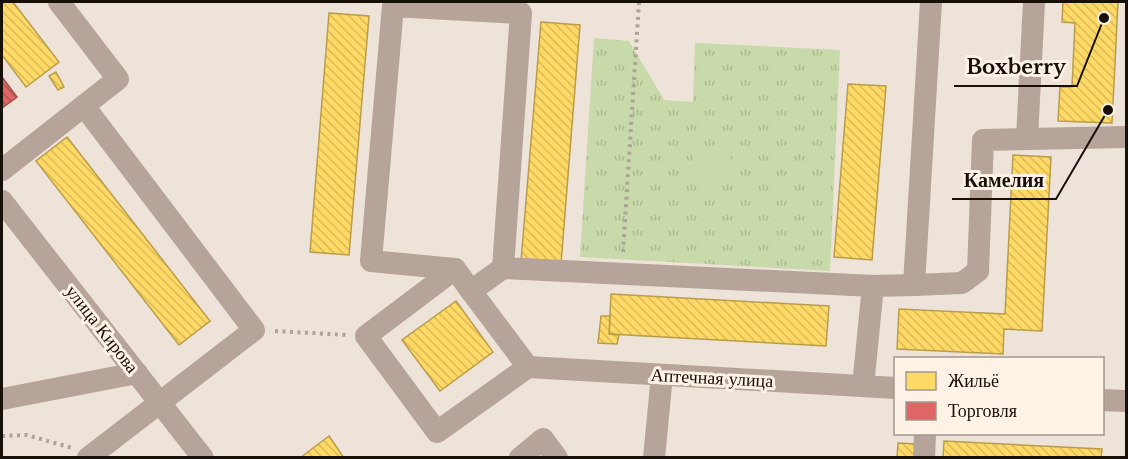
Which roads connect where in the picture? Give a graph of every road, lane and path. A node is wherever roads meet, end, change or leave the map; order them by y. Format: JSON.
{"nodes":[{"id":1,"x":59,"y":2,"type":"edge"},
{"id":2,"x":639,"y":2,"type":"edge"},
{"id":3,"x":931,"y":2,"type":"edge"},
{"id":4,"x":1034,"y":2,"type":"edge"},
{"id":5,"x":84,"y":106,"type":"junction"},
{"id":6,"x":1126,"y":137,"type":"edge"},
{"id":7,"x":1027,"y":138,"type":"junction"},
{"id":8,"x":2,"y":170,"type":"edge"},
{"id":9,"x":2,"y":201,"type":"edge"},
{"id":10,"x":503,"y":268,"type":"junction"},
{"id":11,"x":455,"y":269,"type":"junction"},
{"id":12,"x":621,"y":274,"type":"junction"},
{"id":13,"x":914,"y":285,"type":"junction"},
{"id":14,"x":873,"y":286,"type":"junction"},
{"id":15,"x":471,"y":291,"type":"junction"},
{"id":16,"x":254,"y":330,"type":"junction"},
{"id":17,"x":366,"y":336,"type":"junction"},
{"id":18,"x":528,"y":367,"type":"junction"},
{"id":19,"x":137,"y":374,"type":"junction"},
{"id":20,"x":662,"y":375,"type":"junction"},
{"id":21,"x":863,"y":386,"type":"junction"},
{"id":22,"x":894,"y":388,"type":"edge"},
{"id":23,"x":2,"y":399,"type":"edge"},
{"id":24,"x":1104,"y":400,"type":"edge"},
{"id":25,"x":1126,"y":401,"type":"edge"},
{"id":26,"x":159,"y":402,"type":"junction"},
{"id":27,"x":926,"y":435,"type":"edge"},
{"id":28,"x":2,"y":436,"type":"edge"},
{"id":29,"x":91,"y":456,"type":"edge"},
{"id":30,"x":203,"y":458,"type":"edge"},
{"id":31,"x":520,"y":458,"type":"edge"},
{"id":32,"x":557,"y":458,"type":"edge"},
{"id":33,"x":654,"y":458,"type":"edge"},
{"id":34,"x":924,"y":458,"type":"edge"}],
"edges":[{"from":1,"to":5,"type":"street"},
{"from":2,"to":12,"type":"path"},
{"from":3,"to":13,"type":"street"},
{"from":4,"to":7,"type":"street"},
{"from":5,"to":8,"type":"street"},
{"from":5,"to":16,"type":"street"},
{"from":6,"to":7,"type":"street"},
{"from":7,"to":13,"type":"street"},
{"from":9,"to":19,"type":"street","name":"улица Кирова"},
{"from":10,"to":11,"type":"street"},
{"from":10,"to":12,"type":"street"},
{"from":10,"to":15,"type":"street"},
{"from":11,"to":15,"type":"street"},
{"from":11,"to":17,"type":"street"},
{"from":12,"to":14,"type":"street"},
{"from":13,"to":14,"type":"street"},
{"from":14,"to":21,"type":"street"},
{"from":15,"to":18,"type":"street"},
{"from":16,"to":17,"type":"path"},
{"from":16,"to":26,"type":"street"},
{"from":17,"to":18,"type":"street"},
{"from":18,"to":20,"type":"street","name":"Аптечная улица"},
{"from":19,"to":23,"type":"street"},
{"from":19,"to":26,"type":"street","name":"улица Кирова"},
{"from":20,"to":21,"type":"street","name":"Аптечная улица"},
{"from":20,"to":33,"type":"street"},
{"from":21,"to":22,"type":"street","name":"Аптечная улица"},
{"from":24,"to":25,"type":"street"},
{"from":26,"to":29,"type":"street"},
{"from":26,"to":30,"type":"street","name":"улица Кирова"},
{"from":27,"to":34,"type":"street"},
{"from":28,"to":29,"type":"path"},
{"from":31,"to":32,"type":"street"}]}
